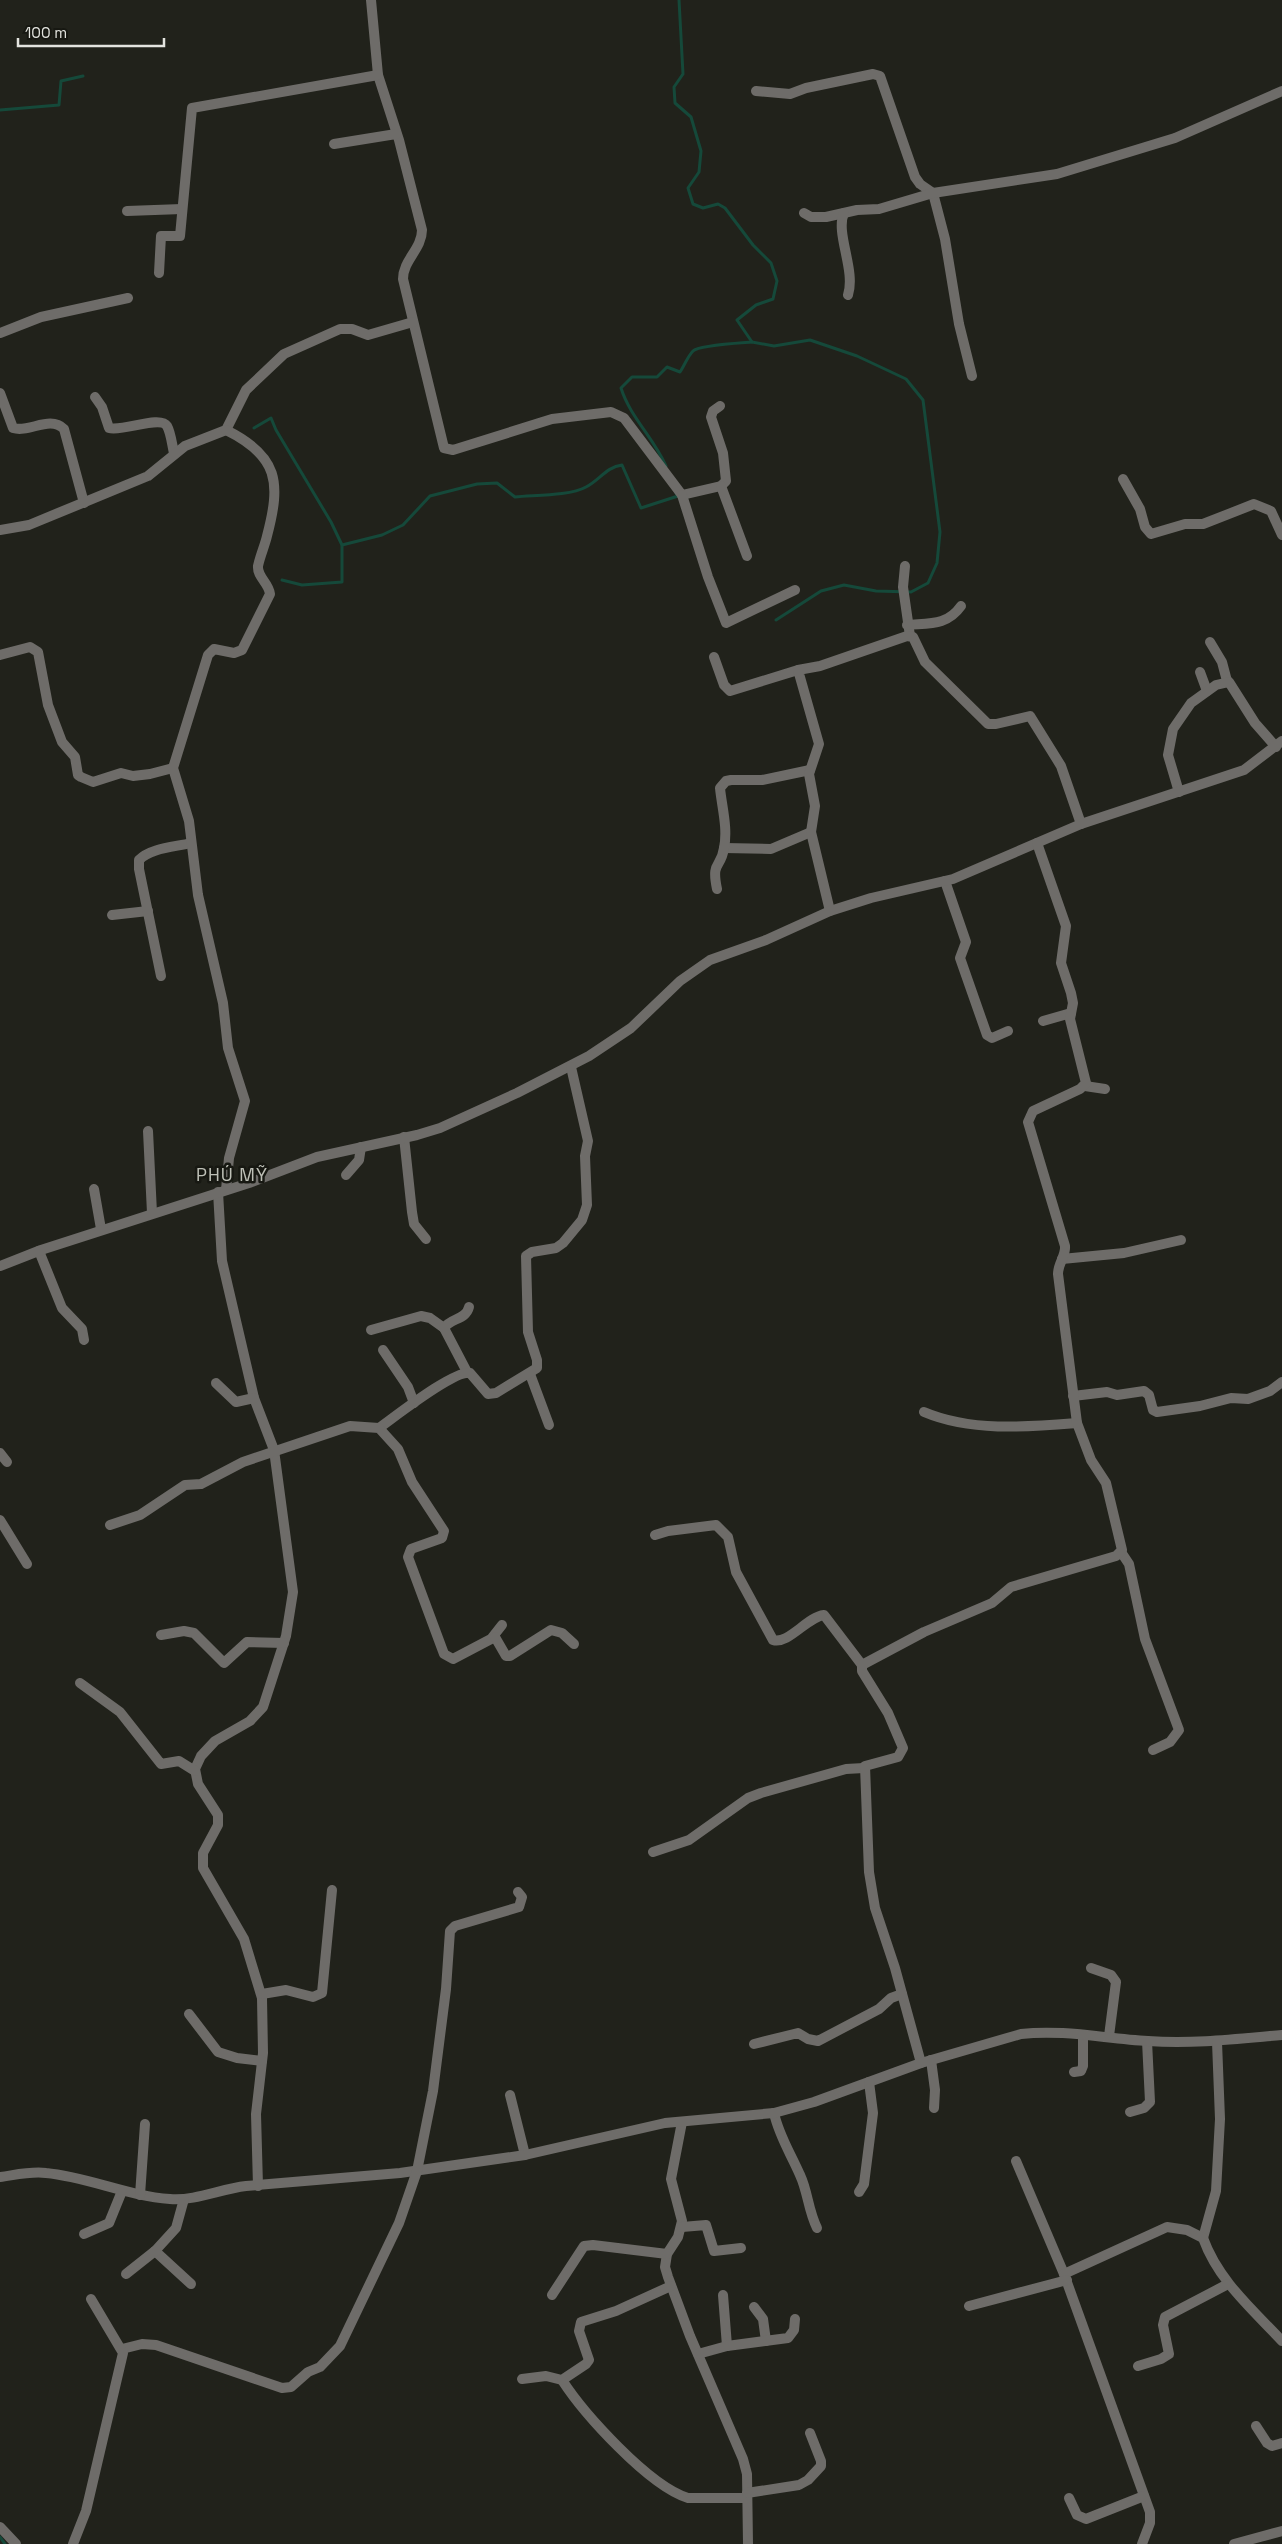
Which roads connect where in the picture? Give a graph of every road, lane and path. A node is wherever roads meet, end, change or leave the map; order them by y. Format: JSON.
{"nodes":[{"id":1,"x":371,"y":0,"type":"edge"},
{"id":2,"x":378,"y":75,"type":"junction"},
{"id":3,"x":756,"y":91,"type":"dead end"},
{"id":4,"x":1282,"y":91,"type":"edge"},
{"id":5,"x":396,"y":134,"type":"junction"},
{"id":6,"x":334,"y":144,"type":"dead end"},
{"id":7,"x":933,"y":193,"type":"junction"},
{"id":8,"x":182,"y":209,"type":"junction"},
{"id":9,"x":127,"y":211,"type":"dead end"},
{"id":10,"x":804,"y":213,"type":"dead end"},
{"id":11,"x":844,"y":213,"type":"junction"},
{"id":12,"x":159,"y":273,"type":"dead end"},
{"id":13,"x":848,"y":294,"type":"dead end"},
{"id":14,"x":128,"y":298,"type":"dead end"},
{"id":15,"x":413,"y":322,"type":"junction"},
{"id":16,"x":0,"y":333,"type":"edge"},
{"id":17,"x":972,"y":376,"type":"dead end"},
{"id":18,"x":0,"y":393,"type":"edge"},
{"id":19,"x":95,"y":397,"type":"dead end"},
{"id":20,"x":720,"y":406,"type":"dead end"},
{"id":21,"x":226,"y":430,"type":"junction"},
{"id":22,"x":174,"y":453,"type":"junction"},
{"id":23,"x":1123,"y":480,"type":"dead end"},
{"id":24,"x":721,"y":486,"type":"junction"},
{"id":25,"x":682,"y":495,"type":"junction"},
{"id":26,"x":84,"y":503,"type":"junction"},
{"id":27,"x":0,"y":530,"type":"edge"},
{"id":28,"x":1282,"y":535,"type":"edge"},
{"id":29,"x":747,"y":556,"type":"dead end"},
{"id":30,"x":905,"y":566,"type":"dead end"},
{"id":31,"x":795,"y":590,"type":"dead end"},
{"id":32,"x":961,"y":606,"type":"dead end"},
{"id":33,"x":907,"y":624,"type":"junction"},
{"id":34,"x":910,"y":636,"type":"junction"},
{"id":35,"x":1210,"y":642,"type":"dead end"},
{"id":36,"x":0,"y":655,"type":"edge"},
{"id":37,"x":714,"y":657,"type":"dead end"},
{"id":38,"x":798,"y":670,"type":"junction"},
{"id":39,"x":1200,"y":672,"type":"dead end"},
{"id":40,"x":1227,"y":681,"type":"junction"},
{"id":41,"x":1207,"y":691,"type":"junction"},
{"id":42,"x":1279,"y":744,"type":"edge"},
{"id":43,"x":172,"y":768,"type":"junction"},
{"id":44,"x":810,"y":770,"type":"junction"},
{"id":45,"x":1179,"y":792,"type":"junction"},
{"id":46,"x":1081,"y":824,"type":"junction"},
{"id":47,"x":811,"y":832,"type":"junction"},
{"id":48,"x":191,"y":843,"type":"junction"},
{"id":49,"x":1037,"y":843,"type":"junction"},
{"id":50,"x":724,"y":848,"type":"junction"},
{"id":51,"x":945,"y":881,"type":"junction"},
{"id":52,"x":717,"y":889,"type":"dead end"},
{"id":53,"x":148,"y":911,"type":"junction"},
{"id":54,"x":830,"y":911,"type":"junction"},
{"id":55,"x":112,"y":915,"type":"dead end"},
{"id":56,"x":161,"y":976,"type":"dead end"},
{"id":57,"x":1071,"y":1013,"type":"junction"},
{"id":58,"x":1043,"y":1021,"type":"dead end"},
{"id":59,"x":1008,"y":1032,"type":"dead end"},
{"id":60,"x":571,"y":1067,"type":"junction"},
{"id":61,"x":1085,"y":1086,"type":"junction"},
{"id":62,"x":1105,"y":1089,"type":"dead end"},
{"id":63,"x":148,"y":1131,"type":"dead end"},
{"id":64,"x":404,"y":1138,"type":"junction"},
{"id":65,"x":362,"y":1147,"type":"junction"},
{"id":66,"x":346,"y":1175,"type":"dead end"},
{"id":67,"x":94,"y":1189,"type":"dead end"},
{"id":68,"x":222,"y":1191,"type":"junction"},
{"id":69,"x":152,"y":1214,"type":"junction"},
{"id":70,"x":101,"y":1229,"type":"junction"},
{"id":71,"x":426,"y":1240,"type":"dead end"},
{"id":72,"x":1181,"y":1240,"type":"dead end"},
{"id":73,"x":39,"y":1250,"type":"junction"},
{"id":74,"x":1062,"y":1259,"type":"junction"},
{"id":75,"x":0,"y":1266,"type":"edge"},
{"id":76,"x":469,"y":1307,"type":"dead end"},
{"id":77,"x":444,"y":1328,"type":"junction"},
{"id":78,"x":371,"y":1330,"type":"dead end"},
{"id":79,"x":84,"y":1340,"type":"dead end"},
{"id":80,"x":383,"y":1350,"type":"dead end"},
{"id":81,"x":467,"y":1372,"type":"junction"},
{"id":82,"x":530,"y":1374,"type":"junction"},
{"id":83,"x":1282,"y":1382,"type":"edge"},
{"id":84,"x":216,"y":1383,"type":"dead end"},
{"id":85,"x":1073,"y":1396,"type":"junction"},
{"id":86,"x":254,"y":1398,"type":"junction"},
{"id":87,"x":414,"y":1403,"type":"junction"},
{"id":88,"x":924,"y":1412,"type":"dead end"},
{"id":89,"x":1077,"y":1423,"type":"junction"},
{"id":90,"x":549,"y":1425,"type":"dead end"},
{"id":91,"x":379,"y":1428,"type":"junction"},
{"id":92,"x":274,"y":1450,"type":"junction"},
{"id":93,"x":0,"y":1453,"type":"edge"},
{"id":94,"x":7,"y":1462,"type":"dead end"},
{"id":95,"x":0,"y":1520,"type":"edge"},
{"id":96,"x":110,"y":1525,"type":"dead end"},
{"id":97,"x":655,"y":1535,"type":"dead end"},
{"id":98,"x":1121,"y":1552,"type":"junction"},
{"id":99,"x":27,"y":1564,"type":"dead end"},
{"id":100,"x":502,"y":1625,"type":"dead end"},
{"id":101,"x":161,"y":1635,"type":"dead end"},
{"id":102,"x":494,"y":1637,"type":"junction"},
{"id":103,"x":284,"y":1643,"type":"junction"},
{"id":104,"x":574,"y":1644,"type":"dead end"},
{"id":105,"x":862,"y":1665,"type":"junction"},
{"id":106,"x":80,"y":1683,"type":"dead end"},
{"id":107,"x":1153,"y":1750,"type":"dead end"},
{"id":108,"x":864,"y":1768,"type":"junction"},
{"id":109,"x":195,"y":1771,"type":"junction"},
{"id":110,"x":653,"y":1852,"type":"dead end"},
{"id":111,"x":332,"y":1890,"type":"dead end"},
{"id":112,"x":518,"y":1892,"type":"dead end"},
{"id":113,"x":1091,"y":1968,"type":"dead end"},
{"id":114,"x":262,"y":1994,"type":"junction"},
{"id":115,"x":902,"y":1994,"type":"junction"},
{"id":116,"x":189,"y":2014,"type":"dead end"},
{"id":117,"x":1083,"y":2035,"type":"junction"},
{"id":118,"x":1282,"y":2035,"type":"edge"},
{"id":119,"x":1109,"y":2036,"type":"junction"},
{"id":120,"x":1147,"y":2041,"type":"junction"},
{"id":121,"x":1217,"y":2042,"type":"junction"},
{"id":122,"x":754,"y":2044,"type":"dead end"},
{"id":123,"x":262,"y":2061,"type":"junction"},
{"id":124,"x":926,"y":2062,"type":"junction"},
{"id":125,"x":1074,"y":2072,"type":"dead end"},
{"id":126,"x":869,"y":2082,"type":"junction"},
{"id":127,"x":510,"y":2095,"type":"dead end"},
{"id":128,"x":934,"y":2108,"type":"dead end"},
{"id":129,"x":1130,"y":2112,"type":"dead end"},
{"id":130,"x":774,"y":2113,"type":"junction"},
{"id":131,"x":682,"y":2122,"type":"junction"},
{"id":132,"x":145,"y":2124,"type":"dead end"},
{"id":133,"x":524,"y":2155,"type":"junction"},
{"id":134,"x":1016,"y":2161,"type":"dead end"},
{"id":135,"x":417,"y":2171,"type":"junction"},
{"id":136,"x":0,"y":2177,"type":"edge"},
{"id":137,"x":258,"y":2186,"type":"junction"},
{"id":138,"x":122,"y":2191,"type":"junction"},
{"id":139,"x":859,"y":2192,"type":"dead end"},
{"id":140,"x":140,"y":2194,"type":"junction"},
{"id":141,"x":184,"y":2200,"type":"junction"},
{"id":142,"x":682,"y":2227,"type":"junction"},
{"id":143,"x":817,"y":2228,"type":"dead end"},
{"id":144,"x":84,"y":2234,"type":"dead end"},
{"id":145,"x":1202,"y":2238,"type":"junction"},
{"id":146,"x":742,"y":2248,"type":"dead end"},
{"id":147,"x":155,"y":2251,"type":"junction"},
{"id":148,"x":667,"y":2254,"type":"junction"},
{"id":149,"x":126,"y":2274,"type":"dead end"},
{"id":150,"x":1066,"y":2277,"type":"junction"},
{"id":151,"x":191,"y":2284,"type":"dead end"},
{"id":152,"x":1228,"y":2284,"type":"junction"},
{"id":153,"x":671,"y":2286,"type":"junction"},
{"id":154,"x":552,"y":2295,"type":"dead end"},
{"id":155,"x":723,"y":2295,"type":"dead end"},
{"id":156,"x":91,"y":2299,"type":"dead end"},
{"id":157,"x":969,"y":2306,"type":"dead end"},
{"id":158,"x":754,"y":2307,"type":"dead end"},
{"id":159,"x":795,"y":2319,"type":"dead end"},
{"id":160,"x":766,"y":2341,"type":"junction"},
{"id":161,"x":1282,"y":2341,"type":"edge"},
{"id":162,"x":727,"y":2346,"type":"junction"},
{"id":163,"x":122,"y":2349,"type":"junction"},
{"id":164,"x":698,"y":2354,"type":"junction"},
{"id":165,"x":1138,"y":2366,"type":"dead end"},
{"id":166,"x":522,"y":2379,"type":"dead end"},
{"id":167,"x":562,"y":2380,"type":"junction"},
{"id":168,"x":1256,"y":2426,"type":"dead end"},
{"id":169,"x":810,"y":2434,"type":"dead end"},
{"id":170,"x":1282,"y":2443,"type":"edge"},
{"id":171,"x":747,"y":2495,"type":"junction"},
{"id":172,"x":1144,"y":2496,"type":"junction"},
{"id":173,"x":1069,"y":2498,"type":"dead end"},
{"id":174,"x":0,"y":2528,"type":"edge"},
{"id":175,"x":1282,"y":2531,"type":"edge"},
{"id":176,"x":16,"y":2544,"type":"edge"},
{"id":177,"x":74,"y":2544,"type":"edge"},
{"id":178,"x":748,"y":2544,"type":"edge"},
{"id":179,"x":1142,"y":2544,"type":"edge"},
{"id":180,"x":1234,"y":2544,"type":"edge"}],
"edges":[{"from":1,"to":2,"type":"street"},
{"from":2,"to":5,"type":"street"},
{"from":2,"to":8,"type":"street"},
{"from":3,"to":7,"type":"street"},
{"from":4,"to":7,"type":"street"},
{"from":5,"to":6,"type":"street"},
{"from":5,"to":15,"type":"street"},
{"from":7,"to":11,"type":"street"},
{"from":7,"to":17,"type":"street"},
{"from":8,"to":9,"type":"street"},
{"from":8,"to":12,"type":"street"},
{"from":10,"to":11,"type":"street"},
{"from":11,"to":13,"type":"street"},
{"from":14,"to":16,"type":"street"},
{"from":15,"to":21,"type":"street"},
{"from":15,"to":25,"type":"street"},
{"from":18,"to":26,"type":"street"},
{"from":19,"to":22,"type":"street"},
{"from":20,"to":24,"type":"street"},
{"from":21,"to":22,"type":"street"},
{"from":21,"to":43,"type":"street"},
{"from":22,"to":26,"type":"street"},
{"from":23,"to":28,"type":"street"},
{"from":24,"to":25,"type":"street"},
{"from":24,"to":29,"type":"street"},
{"from":25,"to":31,"type":"street"},
{"from":26,"to":27,"type":"street"},
{"from":30,"to":33,"type":"street"},
{"from":32,"to":33,"type":"street"},
{"from":33,"to":34,"type":"street"},
{"from":34,"to":38,"type":"street"},
{"from":34,"to":46,"type":"street"},
{"from":35,"to":40,"type":"street"},
{"from":36,"to":43,"type":"street"},
{"from":37,"to":38,"type":"street"},
{"from":38,"to":44,"type":"street"},
{"from":39,"to":41,"type":"street"},
{"from":40,"to":41,"type":"street"},
{"from":40,"to":42,"type":"street"},
{"from":41,"to":45,"type":"street"},
{"from":42,"to":45,"type":"street"},
{"from":43,"to":48,"type":"street"},
{"from":44,"to":47,"type":"street"},
{"from":44,"to":50,"type":"street"},
{"from":45,"to":46,"type":"street"},
{"from":46,"to":49,"type":"street"},
{"from":47,"to":50,"type":"street"},
{"from":47,"to":54,"type":"street"},
{"from":48,"to":53,"type":"street"},
{"from":48,"to":68,"type":"street"},
{"from":49,"to":51,"type":"street"},
{"from":49,"to":57,"type":"street"},
{"from":50,"to":52,"type":"street"},
{"from":51,"to":54,"type":"street"},
{"from":51,"to":59,"type":"street"},
{"from":53,"to":55,"type":"street"},
{"from":53,"to":56,"type":"street"},
{"from":54,"to":60,"type":"street"},
{"from":57,"to":58,"type":"street"},
{"from":57,"to":61,"type":"street"},
{"from":60,"to":64,"type":"street"},
{"from":60,"to":82,"type":"street"},
{"from":61,"to":62,"type":"street"},
{"from":61,"to":74,"type":"street"},
{"from":63,"to":69,"type":"street"},
{"from":64,"to":65,"type":"street"},
{"from":64,"to":71,"type":"street"},
{"from":65,"to":66,"type":"street"},
{"from":65,"to":68,"type":"street"},
{"from":67,"to":70,"type":"street"},
{"from":68,"to":69,"type":"street"},
{"from":68,"to":86,"type":"street"},
{"from":69,"to":70,"type":"street"},
{"from":70,"to":73,"type":"street"},
{"from":72,"to":74,"type":"street"},
{"from":73,"to":75,"type":"street"},
{"from":73,"to":79,"type":"street"},
{"from":74,"to":85,"type":"street"},
{"from":76,"to":77,"type":"street"},
{"from":77,"to":78,"type":"street"},
{"from":77,"to":81,"type":"street"},
{"from":80,"to":87,"type":"street"},
{"from":81,"to":82,"type":"street"},
{"from":81,"to":87,"type":"street"},
{"from":82,"to":90,"type":"street"},
{"from":83,"to":85,"type":"street"},
{"from":84,"to":86,"type":"street"},
{"from":85,"to":89,"type":"street"},
{"from":86,"to":92,"type":"street"},
{"from":87,"to":91,"type":"street"},
{"from":88,"to":89,"type":"street"},
{"from":89,"to":98,"type":"street"},
{"from":91,"to":92,"type":"street"},
{"from":91,"to":102,"type":"street"},
{"from":92,"to":96,"type":"street"},
{"from":92,"to":103,"type":"street"},
{"from":93,"to":94,"type":"street"},
{"from":95,"to":99,"type":"street"},
{"from":97,"to":105,"type":"street"},
{"from":98,"to":105,"type":"street"},
{"from":98,"to":107,"type":"street"},
{"from":100,"to":102,"type":"street"},
{"from":101,"to":103,"type":"street"},
{"from":102,"to":104,"type":"street"},
{"from":103,"to":109,"type":"street"},
{"from":105,"to":108,"type":"street"},
{"from":106,"to":109,"type":"street"},
{"from":108,"to":110,"type":"street"},
{"from":108,"to":115,"type":"street"},
{"from":109,"to":114,"type":"street"},
{"from":111,"to":114,"type":"street"},
{"from":112,"to":135,"type":"street"},
{"from":113,"to":119,"type":"street"},
{"from":114,"to":123,"type":"street"},
{"from":115,"to":122,"type":"street"},
{"from":115,"to":124,"type":"street"},
{"from":116,"to":123,"type":"street"},
{"from":117,"to":119,"type":"street"},
{"from":117,"to":124,"type":"street"},
{"from":117,"to":125,"type":"street"},
{"from":118,"to":121,"type":"street"},
{"from":119,"to":120,"type":"street"},
{"from":120,"to":121,"type":"street"},
{"from":120,"to":129,"type":"street"},
{"from":121,"to":145,"type":"street"},
{"from":123,"to":137,"type":"street"},
{"from":124,"to":126,"type":"street"},
{"from":124,"to":128,"type":"street"},
{"from":126,"to":130,"type":"street"},
{"from":126,"to":139,"type":"street"},
{"from":127,"to":133,"type":"street"},
{"from":130,"to":131,"type":"street"},
{"from":130,"to":143,"type":"street"},
{"from":131,"to":133,"type":"street"},
{"from":131,"to":142,"type":"street"},
{"from":132,"to":140,"type":"street"},
{"from":133,"to":135,"type":"street"},
{"from":134,"to":150,"type":"street"},
{"from":135,"to":137,"type":"street"},
{"from":135,"to":163,"type":"street"},
{"from":136,"to":138,"type":"street"},
{"from":137,"to":141,"type":"street"},
{"from":138,"to":140,"type":"street"},
{"from":138,"to":144,"type":"street"},
{"from":140,"to":141,"type":"street"},
{"from":141,"to":147,"type":"street"},
{"from":142,"to":146,"type":"street"},
{"from":142,"to":148,"type":"street"},
{"from":145,"to":150,"type":"street"},
{"from":145,"to":152,"type":"street"},
{"from":147,"to":149,"type":"street"},
{"from":147,"to":151,"type":"street"},
{"from":148,"to":153,"type":"street"},
{"from":148,"to":154,"type":"street"},
{"from":150,"to":157,"type":"street"},
{"from":150,"to":172,"type":"street"},
{"from":152,"to":161,"type":"street"},
{"from":152,"to":165,"type":"street"},
{"from":153,"to":164,"type":"street"},
{"from":153,"to":167,"type":"street"},
{"from":155,"to":162,"type":"street"},
{"from":156,"to":163,"type":"street"},
{"from":158,"to":160,"type":"street"},
{"from":159,"to":160,"type":"street"},
{"from":160,"to":162,"type":"street"},
{"from":162,"to":164,"type":"street"},
{"from":163,"to":177,"type":"street"},
{"from":164,"to":171,"type":"street"},
{"from":166,"to":167,"type":"street"},
{"from":167,"to":171,"type":"street"},
{"from":168,"to":170,"type":"street"},
{"from":169,"to":171,"type":"street"},
{"from":171,"to":178,"type":"street"},
{"from":172,"to":173,"type":"street"},
{"from":172,"to":179,"type":"street"},
{"from":174,"to":176,"type":"street"},
{"from":175,"to":180,"type":"street"}]}
